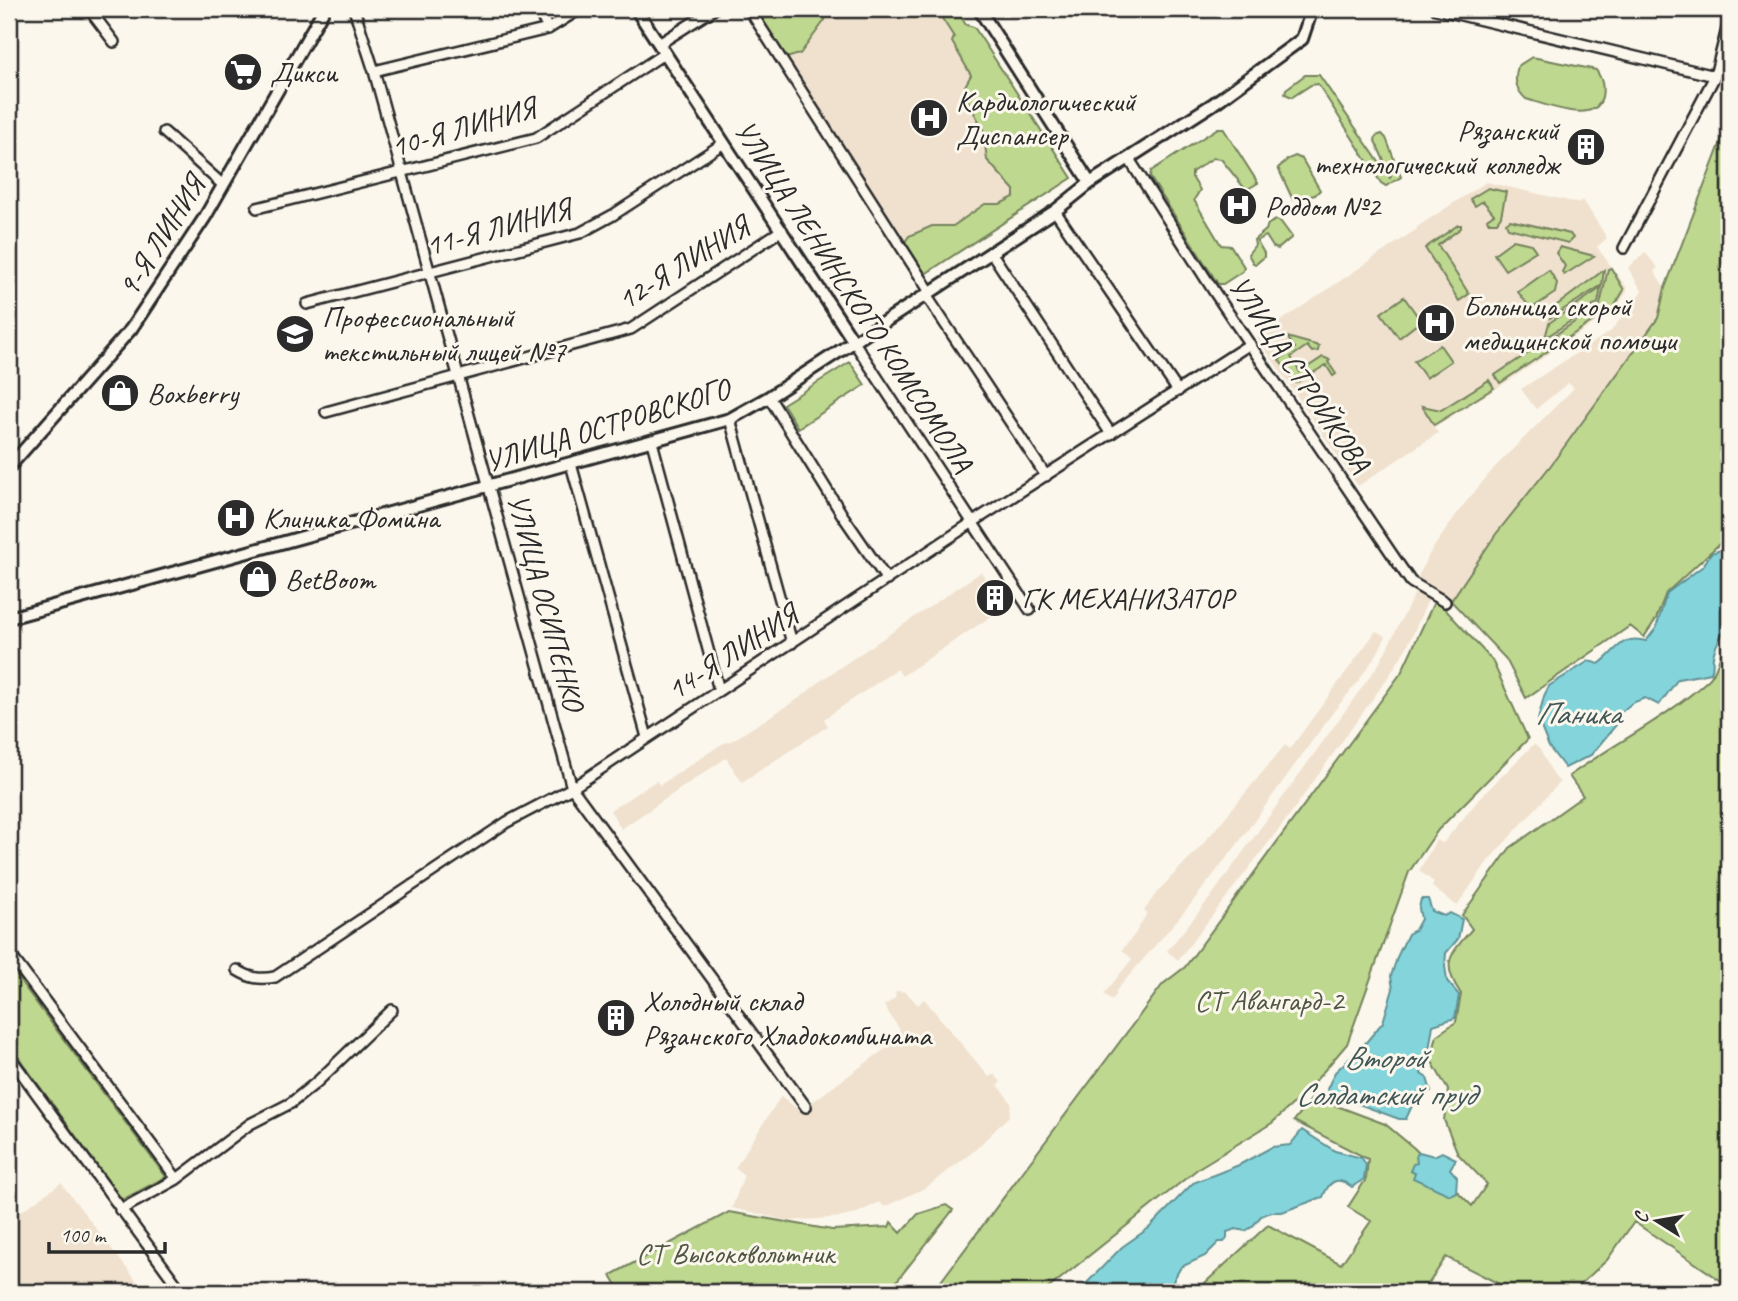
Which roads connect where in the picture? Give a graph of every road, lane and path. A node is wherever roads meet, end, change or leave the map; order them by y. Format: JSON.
{"nodes":[{"id":1,"x":89,"y":9,"type":"edge"},
{"id":2,"x":324,"y":9,"type":"edge"},
{"id":3,"x":354,"y":9,"type":"edge"},
{"id":4,"x":538,"y":9,"type":"edge"},
{"id":5,"x":580,"y":9,"type":"edge"},
{"id":6,"x":636,"y":9,"type":"edge"},
{"id":7,"x":714,"y":9,"type":"edge"},
{"id":8,"x":749,"y":9,"type":"edge"},
{"id":9,"x":979,"y":9,"type":"edge"},
{"id":10,"x":1312,"y":9,"type":"edge"},
{"id":11,"x":1436,"y":9,"type":"edge"},
{"id":12,"x":1729,"y":21,"type":"edge"},
{"id":13,"x":548,"y":29,"type":"junction"},
{"id":14,"x":114,"y":42,"type":"dead end"},
{"id":15,"x":662,"y":48,"type":"junction"},
{"id":16,"x":374,"y":71,"type":"junction"},
{"id":17,"x":1715,"y":76,"type":"junction"},
{"id":18,"x":164,"y":132,"type":"dead end"},
{"id":19,"x":724,"y":143,"type":"junction"},
{"id":20,"x":1129,"y":159,"type":"junction"},
{"id":21,"x":401,"y":170,"type":"junction"},
{"id":22,"x":1090,"y":183,"type":"junction"},
{"id":23,"x":223,"y":185,"type":"junction"},
{"id":24,"x":257,"y":208,"type":"dead end"},
{"id":25,"x":1055,"y":211,"type":"junction"},
{"id":26,"x":782,"y":230,"type":"junction"},
{"id":27,"x":1624,"y":248,"type":"dead end"},
{"id":28,"x":991,"y":252,"type":"junction"},
{"id":29,"x":428,"y":272,"type":"junction"},
{"id":30,"x":928,"y":293,"type":"junction"},
{"id":31,"x":307,"y":304,"type":"dead end"},
{"id":32,"x":854,"y":342,"type":"junction"},
{"id":33,"x":1250,"y":344,"type":"junction"},
{"id":34,"x":456,"y":375,"type":"junction"},
{"id":35,"x":1178,"y":391,"type":"junction"},
{"id":36,"x":769,"y":397,"type":"junction"},
{"id":37,"x":326,"y":412,"type":"dead end"},
{"id":38,"x":730,"y":419,"type":"junction"},
{"id":39,"x":1111,"y":434,"type":"junction"},
{"id":40,"x":652,"y":442,"type":"junction"},
{"id":41,"x":571,"y":464,"type":"junction"},
{"id":42,"x":9,"y":467,"type":"edge"},
{"id":43,"x":1046,"y":476,"type":"junction"},
{"id":44,"x":488,"y":486,"type":"junction"},
{"id":45,"x":973,"y":522,"type":"junction"},
{"id":46,"x":887,"y":580,"type":"junction"},
{"id":47,"x":1445,"y":602,"type":"dead end"},
{"id":48,"x":1030,"y":610,"type":"dead end"},
{"id":49,"x":9,"y":618,"type":"edge"},
{"id":50,"x":792,"y":643,"type":"junction"},
{"id":51,"x":719,"y":690,"type":"junction"},
{"id":52,"x":648,"y":737,"type":"junction"},
{"id":53,"x":572,"y":788,"type":"junction"},
{"id":54,"x":9,"y":953,"type":"edge"},
{"id":55,"x":237,"y":970,"type":"dead end"},
{"id":56,"x":392,"y":1010,"type":"dead end"},
{"id":57,"x":9,"y":1056,"type":"edge"},
{"id":58,"x":806,"y":1107,"type":"dead end"},
{"id":59,"x":177,"y":1179,"type":"junction"},
{"id":60,"x":120,"y":1210,"type":"junction"},
{"id":61,"x":182,"y":1292,"type":"edge"}],
"edges":[{"from":1,"to":14,"type":"street"},
{"from":2,"to":23,"type":"street","name":"9-Я ЛИНИЯ"},
{"from":3,"to":16,"type":"street","name":"УЛИЦА ОСИПЕНКО"},
{"from":4,"to":13,"type":"street"},
{"from":5,"to":13,"type":"street"},
{"from":6,"to":15,"type":"street","name":"УЛИЦА ЛЕНИНСКОГО КОМСОМОЛА"},
{"from":7,"to":15,"type":"street","name":"10-Я ЛИНИЯ"},
{"from":8,"to":30,"type":"street"},
{"from":9,"to":22,"type":"street"},
{"from":10,"to":20,"type":"street","name":"УЛИЦА ОСТРОВСКОГО"},
{"from":11,"to":17,"type":"street"},
{"from":12,"to":17,"type":"street"},
{"from":13,"to":16,"type":"street"},
{"from":15,"to":19,"type":"street","name":"УЛИЦА ЛЕНИНСКОГО КОМСОМОЛА"},
{"from":15,"to":21,"type":"street","name":"10-Я ЛИНИЯ"},
{"from":16,"to":21,"type":"street","name":"УЛИЦА ОСИПЕНКО"},
{"from":17,"to":27,"type":"street"},
{"from":18,"to":23,"type":"street"},
{"from":19,"to":26,"type":"street","name":"УЛИЦА ЛЕНИНСКОГО КОМСОМОЛА"},
{"from":19,"to":29,"type":"street","name":"11-Я ЛИНИЯ"},
{"from":20,"to":22,"type":"street","name":"УЛИЦА ОСТРОВСКОГО"},
{"from":20,"to":33,"type":"street","name":"УЛИЦА СТРОЙКОВА"},
{"from":21,"to":24,"type":"street","name":"10-Я ЛИНИЯ"},
{"from":21,"to":29,"type":"street","name":"УЛИЦА ОСИПЕНКО"},
{"from":22,"to":25,"type":"street","name":"УЛИЦА ОСТРОВСКОГО"},
{"from":23,"to":42,"type":"street","name":"9-Я ЛИНИЯ"},
{"from":25,"to":28,"type":"street","name":"УЛИЦА ОСТРОВСКОГО"},
{"from":25,"to":35,"type":"street"},
{"from":26,"to":32,"type":"street","name":"УЛИЦА ЛЕНИНСКОГО КОМСОМОЛА"},
{"from":26,"to":34,"type":"street","name":"12-Я ЛИНИЯ"},
{"from":28,"to":30,"type":"street","name":"УЛИЦА ОСТРОВСКОГО"},
{"from":28,"to":39,"type":"street"},
{"from":29,"to":31,"type":"street","name":"11-Я ЛИНИЯ"},
{"from":29,"to":34,"type":"street","name":"УЛИЦА ОСИПЕНКО"},
{"from":30,"to":32,"type":"street","name":"УЛИЦА ОСТРОВСКОГО"},
{"from":30,"to":43,"type":"street"},
{"from":32,"to":36,"type":"street","name":"УЛИЦА ОСТРОВСКОГО"},
{"from":32,"to":45,"type":"street","name":"УЛИЦА ЛЕНИНСКОГО КОМСОМОЛА"},
{"from":33,"to":35,"type":"street","name":"14-Я ЛИНИЯ"},
{"from":33,"to":47,"type":"street","name":"УЛИЦА СТРОЙКОВА"},
{"from":34,"to":37,"type":"street","name":"12-Я ЛИНИЯ"},
{"from":34,"to":44,"type":"street","name":"УЛИЦА ОСИПЕНКО"},
{"from":35,"to":39,"type":"street","name":"14-Я ЛИНИЯ"},
{"from":36,"to":38,"type":"street","name":"УЛИЦА ОСТРОВСКОГО"},
{"from":36,"to":46,"type":"street"},
{"from":38,"to":40,"type":"street","name":"УЛИЦА ОСТРОВСКОГО"},
{"from":38,"to":50,"type":"street"},
{"from":39,"to":43,"type":"street","name":"14-Я ЛИНИЯ"},
{"from":40,"to":41,"type":"street","name":"УЛИЦА ОСТРОВСКОГО"},
{"from":40,"to":51,"type":"street"},
{"from":41,"to":44,"type":"street","name":"УЛИЦА ОСТРОВСКОГО"},
{"from":41,"to":52,"type":"street"},
{"from":43,"to":45,"type":"street","name":"14-Я ЛИНИЯ"},
{"from":44,"to":49,"type":"street","name":"УЛИЦА ОСТРОВСКОГО"},
{"from":44,"to":53,"type":"street","name":"УЛИЦА ОСИПЕНКО"},
{"from":45,"to":46,"type":"street","name":"14-Я ЛИНИЯ"},
{"from":45,"to":48,"type":"street","name":"УЛИЦА ЛЕНИНСКОГО КОМСОМОЛА"},
{"from":46,"to":50,"type":"street","name":"14-Я ЛИНИЯ"},
{"from":50,"to":51,"type":"street","name":"14-Я ЛИНИЯ"},
{"from":51,"to":52,"type":"street","name":"14-Я ЛИНИЯ"},
{"from":52,"to":53,"type":"street","name":"14-Я ЛИНИЯ"},
{"from":53,"to":55,"type":"street","name":"14-Я ЛИНИЯ"},
{"from":53,"to":58,"type":"street","name":"УЛИЦА ОСИПЕНКО"},
{"from":54,"to":59,"type":"street"},
{"from":56,"to":59,"type":"street"},
{"from":57,"to":60,"type":"street"},
{"from":59,"to":60,"type":"street"},
{"from":60,"to":61,"type":"street"}]}
